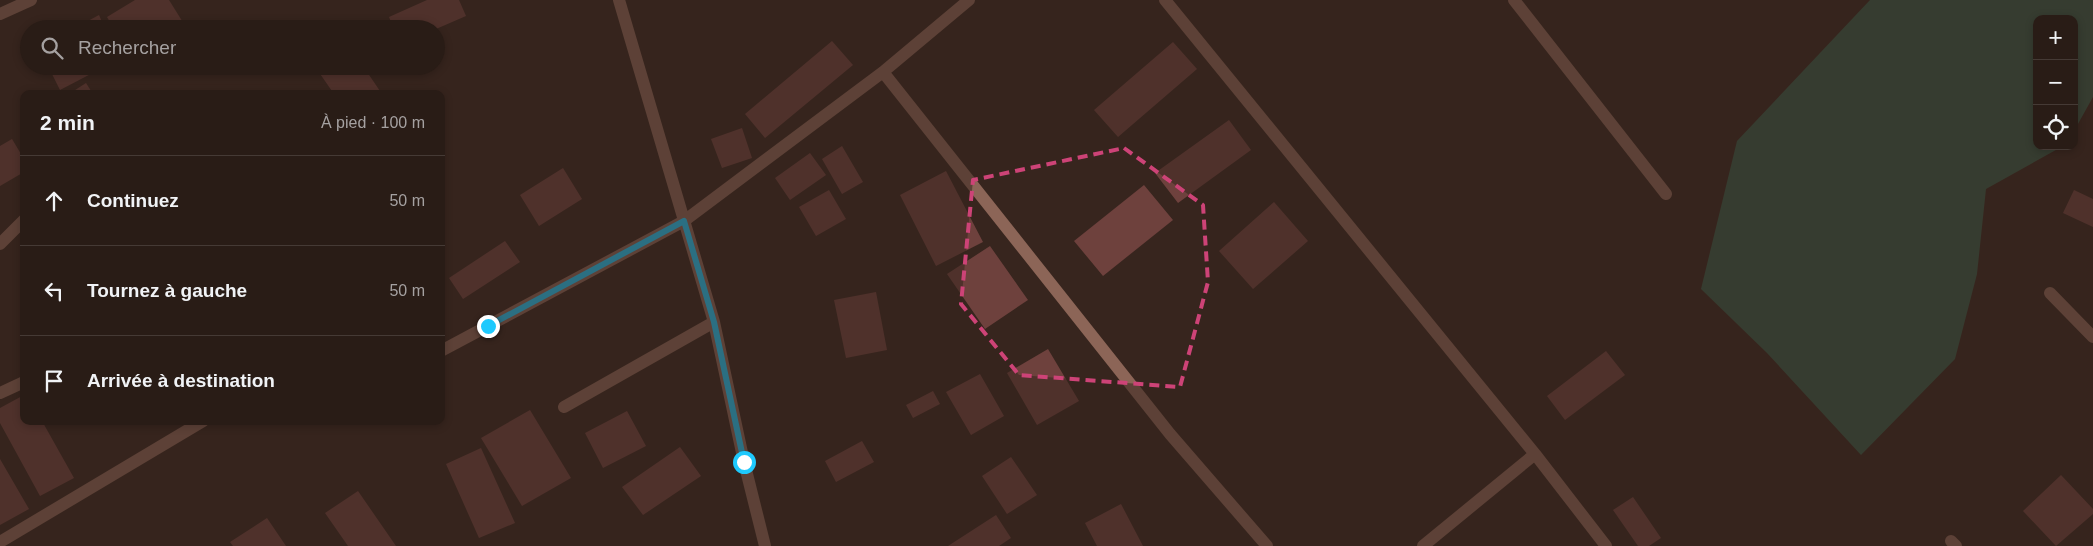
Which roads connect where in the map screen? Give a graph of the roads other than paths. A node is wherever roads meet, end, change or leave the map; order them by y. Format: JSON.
{"nodes":[{"id":1,"x":31,"y":0,"type":"edge"},
{"id":2,"x":619,"y":0,"type":"edge"},
{"id":3,"x":969,"y":0,"type":"edge"},
{"id":4,"x":1165,"y":0,"type":"edge"},
{"id":5,"x":1514,"y":0,"type":"edge"},
{"id":6,"x":0,"y":14,"type":"edge"},
{"id":7,"x":883,"y":72,"type":"junction"},
{"id":8,"x":1666,"y":194,"type":"dead end"},
{"id":9,"x":684,"y":221,"type":"junction"},
{"id":10,"x":20,"y":224,"type":"edge"},
{"id":11,"x":0,"y":244,"type":"edge"},
{"id":12,"x":2050,"y":293,"type":"dead end"},
{"id":13,"x":714,"y":322,"type":"junction"},
{"id":14,"x":2093,"y":337,"type":"edge"},
{"id":15,"x":445,"y":349,"type":"edge"},
{"id":16,"x":20,"y":384,"type":"edge"},
{"id":17,"x":0,"y":393,"type":"edge"},
{"id":18,"x":564,"y":407,"type":"dead end"},
{"id":19,"x":196,"y":425,"type":"edge"},
{"id":20,"x":1535,"y":454,"type":"junction"},
{"id":21,"x":0,"y":542,"type":"edge"},
{"id":22,"x":765,"y":546,"type":"edge"},
{"id":23,"x":1267,"y":546,"type":"edge"},
{"id":24,"x":1423,"y":546,"type":"edge"},
{"id":25,"x":1606,"y":546,"type":"edge"}],
"edges":[{"from":1,"to":6,"type":"street"},
{"from":2,"to":9,"type":"street"},
{"from":3,"to":7,"type":"street"},
{"from":4,"to":20,"type":"street"},
{"from":5,"to":8,"type":"street"},
{"from":7,"to":9,"type":"street"},
{"from":7,"to":23,"type":"street"},
{"from":9,"to":13,"type":"street"},
{"from":9,"to":15,"type":"street"},
{"from":10,"to":11,"type":"street"},
{"from":12,"to":14,"type":"street"},
{"from":13,"to":18,"type":"street"},
{"from":13,"to":22,"type":"street"},
{"from":16,"to":17,"type":"street"},
{"from":19,"to":21,"type":"street"},
{"from":20,"to":24,"type":"street"},
{"from":20,"to":25,"type":"street"}]}
